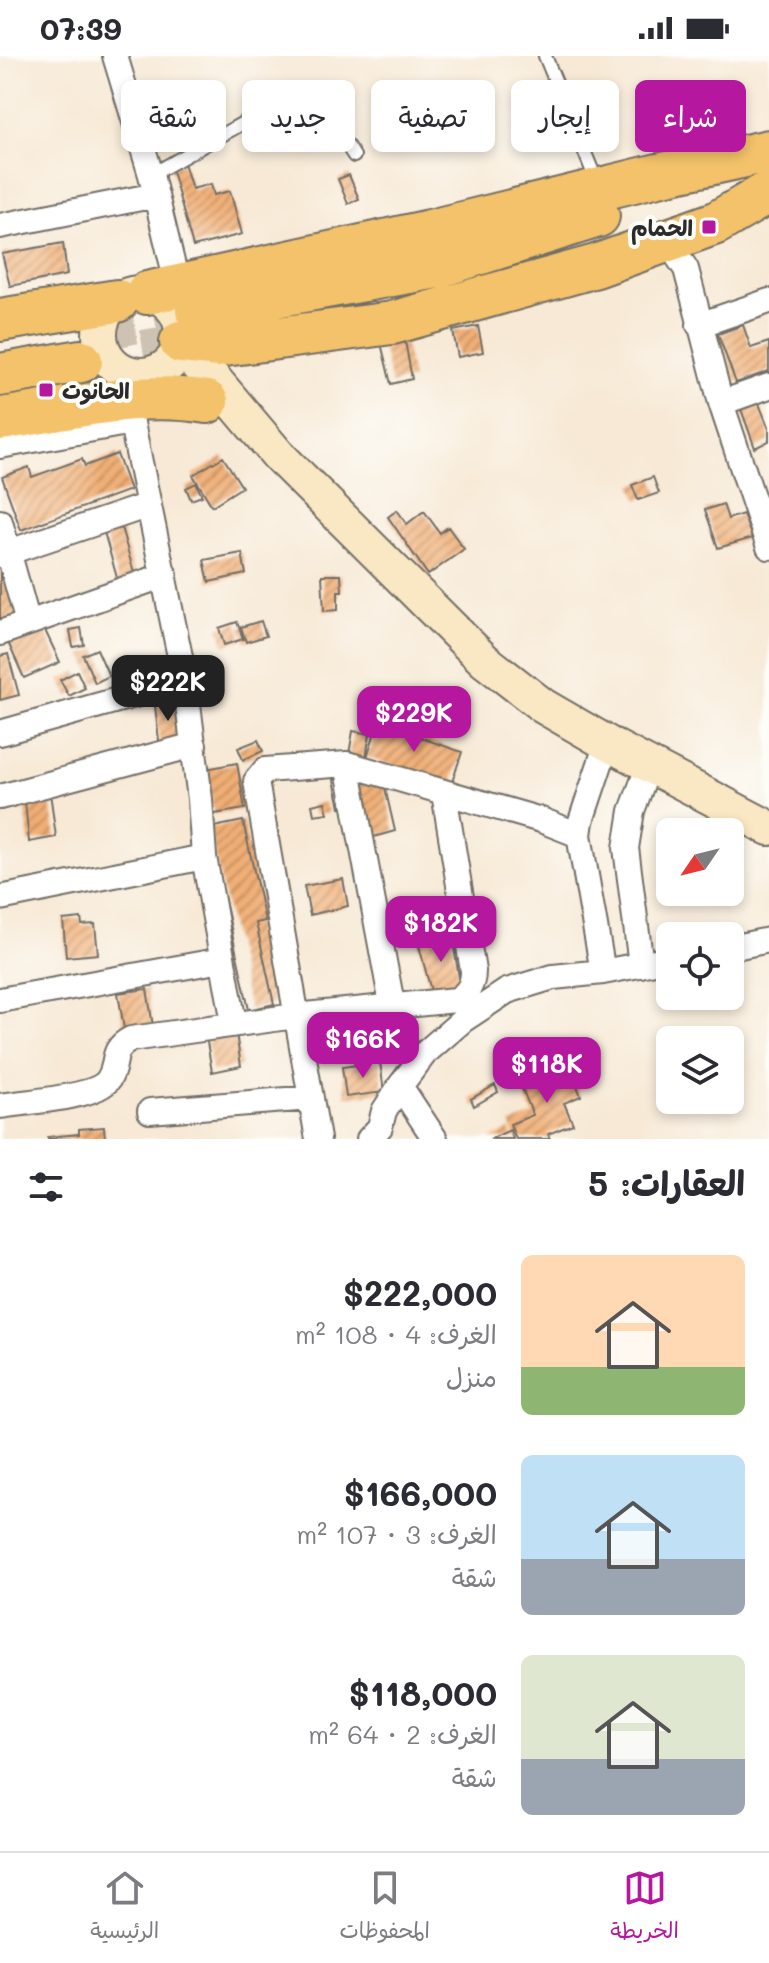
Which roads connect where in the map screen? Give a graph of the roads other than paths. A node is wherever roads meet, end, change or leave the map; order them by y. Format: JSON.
{"nodes":[{"id":1,"x":115,"y":56,"type":"edge"},
{"id":2,"x":545,"y":56,"type":"edge"},
{"id":3,"x":769,"y":153,"type":"edge"},
{"id":4,"x":354,"y":156,"type":"dead end"},
{"id":5,"x":153,"y":185,"type":"junction"},
{"id":6,"x":600,"y":189,"type":"junction"},
{"id":7,"x":769,"y":192,"type":"edge"},
{"id":8,"x":0,"y":226,"type":"edge"},
{"id":9,"x":681,"y":248,"type":"junction"},
{"id":10,"x":769,"y":301,"type":"edge"},
{"id":11,"x":0,"y":320,"type":"edge"},
{"id":12,"x":699,"y":325,"type":"junction"},
{"id":13,"x":0,"y":348,"type":"edge"},
{"id":14,"x":172,"y":351,"type":"junction"},
{"id":15,"x":0,"y":375,"type":"edge"},
{"id":16,"x":769,"y":386,"type":"edge"},
{"id":17,"x":0,"y":399,"type":"edge"},
{"id":18,"x":721,"y":403,"type":"junction"},
{"id":19,"x":0,"y":419,"type":"edge"},
{"id":20,"x":0,"y":446,"type":"edge"},
{"id":21,"x":761,"y":498,"type":"edge"},
{"id":22,"x":149,"y":505,"type":"junction"},
{"id":23,"x":0,"y":522,"type":"edge"},
{"id":24,"x":769,"y":547,"type":"edge"},
{"id":25,"x":4,"y":553,"type":"edge"},
{"id":26,"x":165,"y":575,"type":"junction"},
{"id":27,"x":28,"y":623,"type":"junction"},
{"id":28,"x":0,"y":633,"type":"edge"},
{"id":29,"x":185,"y":681,"type":"junction"},
{"id":30,"x":0,"y":733,"type":"edge"},
{"id":31,"x":607,"y":743,"type":"junction"},
{"id":32,"x":194,"y":745,"type":"junction"},
{"id":33,"x":347,"y":764,"type":"junction"},
{"id":34,"x":649,"y":765,"type":"junction"},
{"id":35,"x":444,"y":793,"type":"junction"},
{"id":36,"x":0,"y":797,"type":"edge"},
{"id":37,"x":769,"y":828,"type":"edge"},
{"id":38,"x":579,"y":835,"type":"junction"},
{"id":39,"x":204,"y":857,"type":"junction"},
{"id":40,"x":0,"y":898,"type":"edge"},
{"id":41,"x":769,"y":940,"type":"edge"},
{"id":42,"x":744,"y":945,"type":"edge"},
{"id":43,"x":222,"y":960,"type":"junction"},
{"id":44,"x":656,"y":962,"type":"edge"},
{"id":45,"x":641,"y":965,"type":"junction"},
{"id":46,"x":603,"y":972,"type":"junction"},
{"id":47,"x":0,"y":1000,"type":"edge"},
{"id":48,"x":392,"y":1004,"type":"junction"},
{"id":49,"x":295,"y":1016,"type":"junction"},
{"id":50,"x":234,"y":1023,"type":"junction"},
{"id":51,"x":400,"y":1086,"type":"junction"},
{"id":52,"x":311,"y":1098,"type":"junction"},
{"id":53,"x":0,"y":1106,"type":"edge"},
{"id":54,"x":150,"y":1111,"type":"dead end"},
{"id":55,"x":318,"y":1139,"type":"edge"},
{"id":56,"x":369,"y":1139,"type":"edge"},
{"id":57,"x":435,"y":1139,"type":"edge"}],
"edges":[{"from":1,"to":5,"type":"street"},
{"from":2,"to":6,"type":"lane"},
{"from":3,"to":6,"type":"highway"},
{"from":3,"to":14,"type":"highway"},
{"from":4,"to":5,"type":"lane"},
{"from":5,"to":8,"type":"street"},
{"from":5,"to":14,"type":"street"},
{"from":6,"to":14,"type":"highway"},
{"from":7,"to":9,"type":"highway"},
{"from":7,"to":14,"type":"highway"},
{"from":9,"to":12,"type":"street"},
{"from":9,"to":14,"type":"highway"},
{"from":10,"to":12,"type":"street"},
{"from":11,"to":14,"type":"highway"},
{"from":12,"to":18,"type":"street"},
{"from":13,"to":15,"type":"highway"},
{"from":14,"to":17,"type":"highway"},
{"from":14,"to":19,"type":"highway"},
{"from":14,"to":20,"type":"street"},
{"from":14,"to":22,"type":"street"},
{"from":14,"to":31,"type":"main road"},
{"from":16,"to":18,"type":"street"},
{"from":18,"to":21,"type":"street"},
{"from":21,"to":24,"type":"street"},
{"from":22,"to":25,"type":"street"},
{"from":22,"to":26,"type":"street"},
{"from":23,"to":25,"type":"street"},
{"from":25,"to":27,"type":"street"},
{"from":26,"to":27,"type":"street"},
{"from":26,"to":29,"type":"street"},
{"from":27,"to":28,"type":"street"},
{"from":29,"to":30,"type":"street"},
{"from":29,"to":32,"type":"street"},
{"from":31,"to":34,"type":"main road"},
{"from":31,"to":38,"type":"street"},
{"from":32,"to":36,"type":"street"},
{"from":32,"to":39,"type":"street"},
{"from":33,"to":35,"type":"street"},
{"from":33,"to":48,"type":"street"},
{"from":33,"to":49,"type":"street"},
{"from":34,"to":37,"type":"main road"},
{"from":34,"to":45,"type":"street"},
{"from":35,"to":38,"type":"street"},
{"from":35,"to":48,"type":"street"},
{"from":38,"to":46,"type":"street"},
{"from":39,"to":40,"type":"street"},
{"from":39,"to":43,"type":"street"},
{"from":41,"to":42,"type":"street"},
{"from":43,"to":47,"type":"street"},
{"from":43,"to":50,"type":"street"},
{"from":44,"to":45,"type":"street"},
{"from":45,"to":46,"type":"street"},
{"from":46,"to":51,"type":"street"},
{"from":48,"to":49,"type":"street"},
{"from":49,"to":50,"type":"street"},
{"from":49,"to":52,"type":"street"},
{"from":50,"to":53,"type":"street"},
{"from":51,"to":56,"type":"street"},
{"from":51,"to":57,"type":"street"},
{"from":52,"to":54,"type":"street"},
{"from":52,"to":55,"type":"street"}]}
